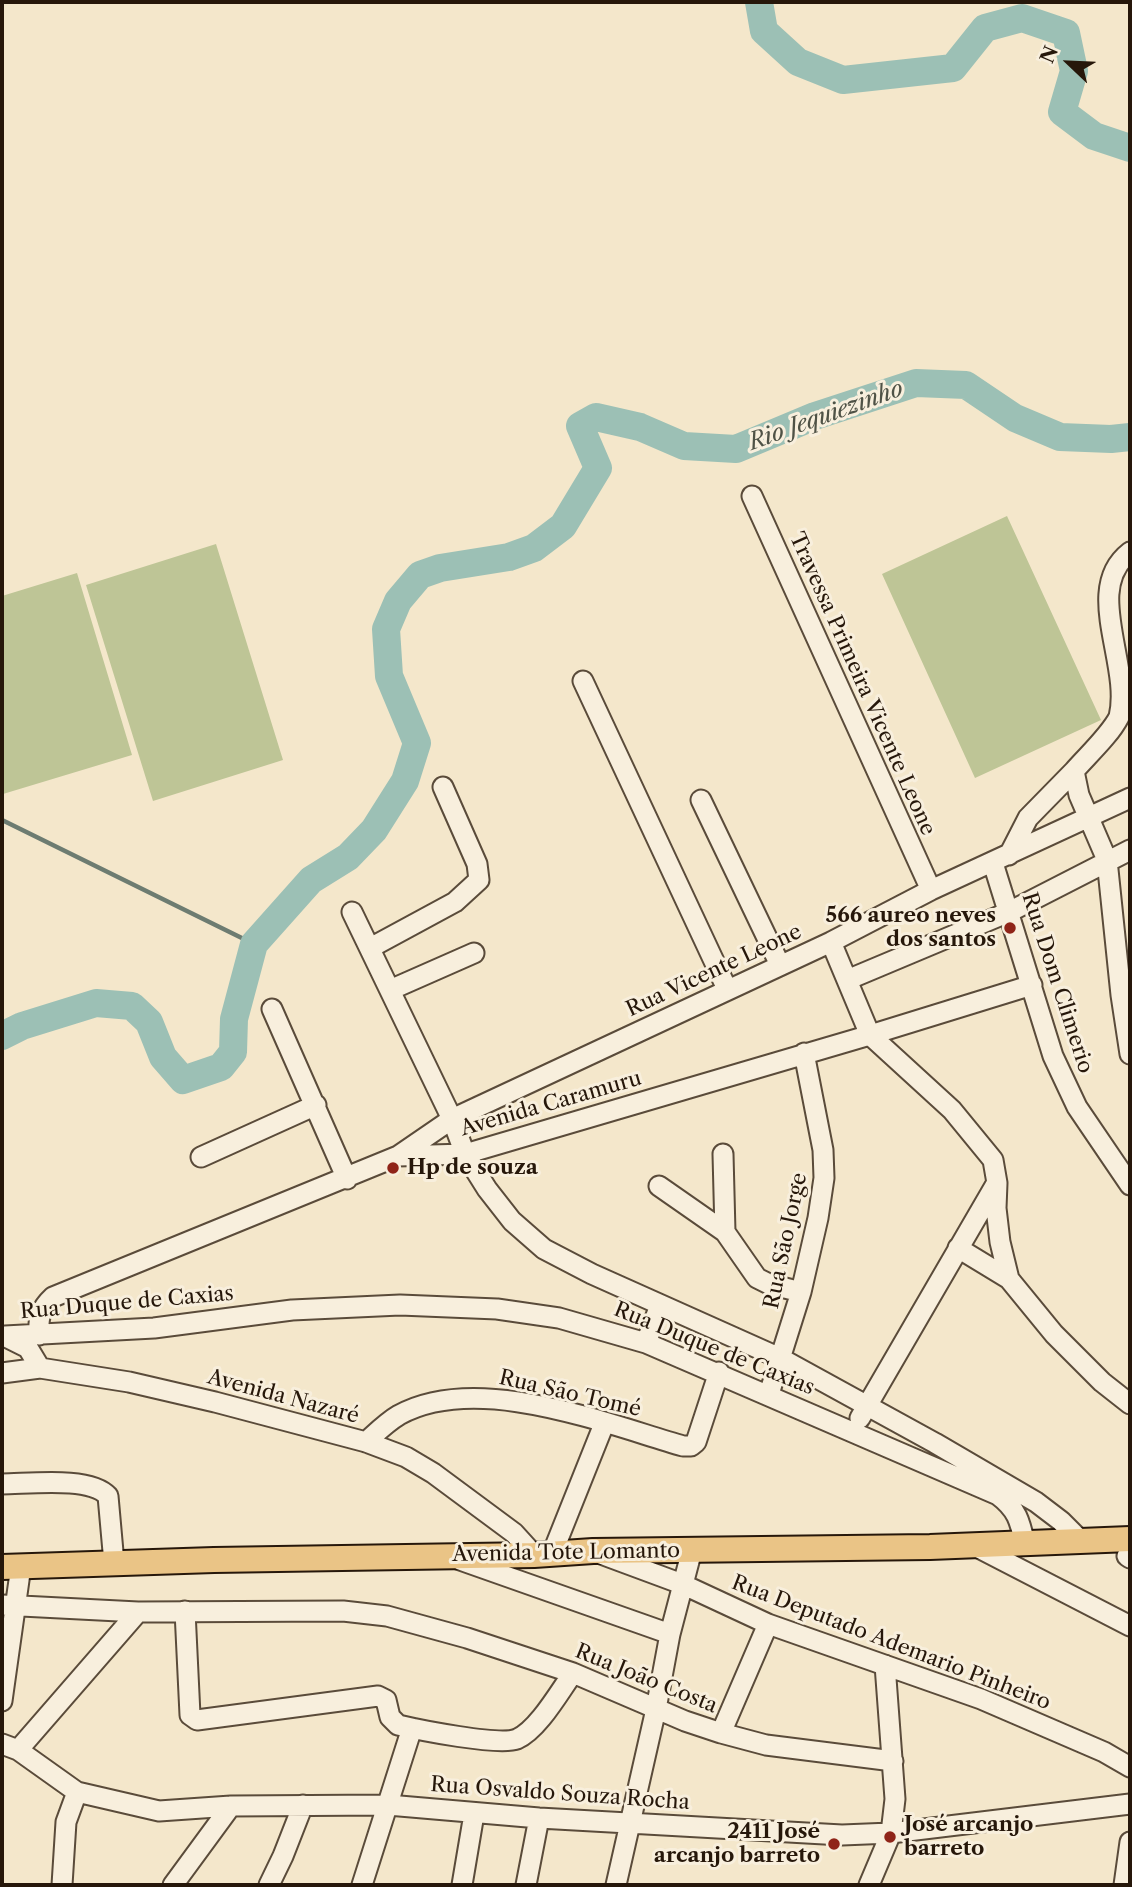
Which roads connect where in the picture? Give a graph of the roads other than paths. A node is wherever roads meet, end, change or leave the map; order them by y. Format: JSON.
{"nodes":[{"id":1,"x":752,"y":496,"type":"dead end"},
{"id":2,"x":1130,"y":552,"type":"edge"},
{"id":3,"x":583,"y":681,"type":"dead end"},
{"id":4,"x":1073,"y":771,"type":"junction"},
{"id":5,"x":443,"y":787,"type":"dead end"},
{"id":6,"x":1130,"y":798,"type":"edge"},
{"id":7,"x":701,"y":800,"type":"dead end"},
{"id":8,"x":1090,"y":817,"type":"junction"},
{"id":9,"x":1130,"y":850,"type":"edge"},
{"id":10,"x":1001,"y":859,"type":"junction"},
{"id":11,"x":1107,"y":860,"type":"junction"},
{"id":12,"x":931,"y":890,"type":"junction"},
{"id":13,"x":352,"y":912,"type":"dead end"},
{"id":14,"x":1009,"y":912,"type":"junction"},
{"id":15,"x":831,"y":942,"type":"junction"},
{"id":16,"x":370,"y":948,"type":"junction"},
{"id":17,"x":474,"y":953,"type":"dead end"},
{"id":18,"x":780,"y":965,"type":"junction"},
{"id":19,"x":846,"y":981,"type":"junction"},
{"id":20,"x":1032,"y":985,"type":"junction"},
{"id":21,"x":727,"y":989,"type":"junction"},
{"id":22,"x":390,"y":990,"type":"junction"},
{"id":23,"x":272,"y":1009,"type":"dead end"},
{"id":24,"x":870,"y":1035,"type":"junction"},
{"id":25,"x":804,"y":1053,"type":"junction"},
{"id":26,"x":1130,"y":1054,"type":"edge"},
{"id":27,"x":316,"y":1105,"type":"junction"},
{"id":28,"x":452,"y":1119,"type":"junction"},
{"id":29,"x":465,"y":1154,"type":"junction"},
{"id":30,"x":723,"y":1154,"type":"dead end"},
{"id":31,"x":398,"y":1156,"type":"junction"},
{"id":32,"x":201,"y":1157,"type":"dead end"},
{"id":33,"x":347,"y":1179,"type":"junction"},
{"id":34,"x":997,"y":1183,"type":"junction"},
{"id":35,"x":1130,"y":1185,"type":"edge"},
{"id":36,"x":659,"y":1186,"type":"dead end"},
{"id":37,"x":725,"y":1232,"type":"junction"},
{"id":38,"x":958,"y":1248,"type":"junction"},
{"id":39,"x":1009,"y":1279,"type":"junction"},
{"id":40,"x":801,"y":1292,"type":"junction"},
{"id":41,"x":660,"y":1305,"type":"junction"},
{"id":42,"x":39,"y":1335,"type":"junction"},
{"id":43,"x":3,"y":1336,"type":"edge"},
{"id":44,"x":646,"y":1343,"type":"junction"},
{"id":45,"x":782,"y":1359,"type":"junction"},
{"id":46,"x":40,"y":1368,"type":"junction"},
{"id":47,"x":719,"y":1372,"type":"junction"},
{"id":48,"x":2,"y":1373,"type":"edge"},
{"id":49,"x":769,"y":1394,"type":"junction"},
{"id":50,"x":1130,"y":1404,"type":"edge"},
{"id":51,"x":866,"y":1406,"type":"junction"},
{"id":52,"x":604,"y":1424,"type":"junction"},
{"id":53,"x":853,"y":1431,"type":"junction"},
{"id":54,"x":366,"y":1442,"type":"junction"},
{"id":55,"x":2,"y":1484,"type":"edge"},
{"id":56,"x":1002,"y":1489,"type":"junction"},
{"id":57,"x":1081,"y":1541,"type":"junction"},
{"id":58,"x":1026,"y":1544,"type":"junction"},
{"id":59,"x":975,"y":1546,"type":"junction"},
{"id":60,"x":692,"y":1550,"type":"junction"},
{"id":61,"x":593,"y":1551,"type":"junction"},
{"id":62,"x":1129,"y":1551,"type":"edge"},
{"id":63,"x":543,"y":1554,"type":"junction"},
{"id":64,"x":446,"y":1555,"type":"junction"},
{"id":65,"x":114,"y":1563,"type":"junction"},
{"id":66,"x":11,"y":1566,"type":"edge"},
{"id":67,"x":682,"y":1584,"type":"junction"},
{"id":68,"x":9,"y":1604,"type":"edge"},
{"id":69,"x":185,"y":1611,"type":"junction"},
{"id":70,"x":138,"y":1612,"type":"junction"},
{"id":71,"x":768,"y":1623,"type":"junction"},
{"id":72,"x":1130,"y":1626,"type":"edge"},
{"id":73,"x":670,"y":1634,"type":"junction"},
{"id":74,"x":885,"y":1665,"type":"junction"},
{"id":75,"x":573,"y":1673,"type":"junction"},
{"id":76,"x":2,"y":1701,"type":"edge"},
{"id":77,"x":656,"y":1709,"type":"junction"},
{"id":78,"x":412,"y":1728,"type":"junction"},
{"id":79,"x":721,"y":1733,"type":"junction"},
{"id":80,"x":10,"y":1747,"type":"edge"},
{"id":81,"x":893,"y":1761,"type":"junction"},
{"id":82,"x":1130,"y":1767,"type":"edge"},
{"id":83,"x":77,"y":1792,"type":"junction"},
{"id":84,"x":1130,"y":1804,"type":"edge"},
{"id":85,"x":303,"y":1805,"type":"junction"},
{"id":86,"x":388,"y":1805,"type":"junction"},
{"id":87,"x":231,"y":1806,"type":"junction"},
{"id":88,"x":474,"y":1814,"type":"junction"},
{"id":89,"x":539,"y":1818,"type":"junction"},
{"id":90,"x":630,"y":1822,"type":"junction"},
{"id":91,"x":891,"y":1833,"type":"junction"},
{"id":92,"x":1130,"y":1851,"type":"edge"},
{"id":93,"x":872,"y":1882,"type":"edge"},
{"id":94,"x":62,"y":1885,"type":"edge"},
{"id":95,"x":173,"y":1885,"type":"edge"},
{"id":96,"x":268,"y":1885,"type":"edge"},
{"id":97,"x":362,"y":1885,"type":"edge"},
{"id":98,"x":462,"y":1885,"type":"edge"},
{"id":99,"x":526,"y":1885,"type":"edge"},
{"id":100,"x":616,"y":1885,"type":"edge"},
{"id":101,"x":1120,"y":1885,"type":"edge"}],
"edges":[{"from":1,"to":12,"type":"street","name":"Travessa Primeira Vicente Leone"},
{"from":2,"to":4,"type":"street"},
{"from":3,"to":21,"type":"street"},
{"from":4,"to":8,"type":"street"},
{"from":4,"to":10,"type":"street"},
{"from":5,"to":16,"type":"street"},
{"from":6,"to":8,"type":"street","name":"Rua Vicente Leone"},
{"from":7,"to":18,"type":"street"},
{"from":8,"to":10,"type":"street","name":"Rua Vicente Leone"},
{"from":8,"to":11,"type":"street"},
{"from":9,"to":11,"type":"street"},
{"from":10,"to":12,"type":"street","name":"Rua Vicente Leone"},
{"from":10,"to":14,"type":"street","name":"Rua Dom Climerio"},
{"from":11,"to":14,"type":"street"},
{"from":11,"to":26,"type":"street"},
{"from":12,"to":15,"type":"street","name":"Rua Vicente Leone"},
{"from":13,"to":16,"type":"street","name":"Rua Duque de Caxias"},
{"from":14,"to":19,"type":"street"},
{"from":14,"to":20,"type":"street","name":"Rua Dom Climerio"},
{"from":15,"to":18,"type":"street","name":"Rua Vicente Leone"},
{"from":15,"to":19,"type":"street"},
{"from":16,"to":22,"type":"street","name":"Rua Duque de Caxias"},
{"from":17,"to":22,"type":"street"},
{"from":18,"to":21,"type":"street","name":"Rua Vicente Leone"},
{"from":19,"to":24,"type":"street"},
{"from":20,"to":24,"type":"street","name":"Avenida Caramuru"},
{"from":20,"to":35,"type":"street","name":"Rua Dom Climerio"},
{"from":21,"to":28,"type":"street","name":"Rua Vicente Leone"},
{"from":22,"to":28,"type":"street","name":"Rua Duque de Caxias"},
{"from":23,"to":27,"type":"street"},
{"from":24,"to":25,"type":"street","name":"Avenida Caramuru"},
{"from":24,"to":34,"type":"street"},
{"from":25,"to":29,"type":"street","name":"Avenida Caramuru"},
{"from":25,"to":40,"type":"street","name":"Rua São Jorge"},
{"from":27,"to":32,"type":"street"},
{"from":27,"to":33,"type":"street"},
{"from":28,"to":29,"type":"street","name":"Rua Duque de Caxias"},
{"from":28,"to":31,"type":"street","name":"Rua Vicente Leone"},
{"from":29,"to":31,"type":"street","name":"Avenida Caramuru"},
{"from":29,"to":41,"type":"street","name":"Rua Duque de Caxias"},
{"from":30,"to":37,"type":"street"},
{"from":31,"to":33,"type":"street","name":"Avenida Caramuru"},
{"from":33,"to":42,"type":"street","name":"Avenida Caramuru"},
{"from":34,"to":38,"type":"street"},
{"from":34,"to":39,"type":"street"},
{"from":36,"to":37,"type":"street"},
{"from":37,"to":40,"type":"street"},
{"from":38,"to":39,"type":"street"},
{"from":38,"to":51,"type":"street"},
{"from":39,"to":50,"type":"street"},
{"from":40,"to":45,"type":"street","name":"Rua São Jorge"},
{"from":41,"to":44,"type":"street"},
{"from":41,"to":45,"type":"street","name":"Rua Duque de Caxias"},
{"from":42,"to":43,"type":"street","name":"Rua Duque de Caxias"},
{"from":42,"to":44,"type":"street","name":"Rua Duque de Caxias"},
{"from":43,"to":46,"type":"street"},
{"from":44,"to":47,"type":"street","name":"Rua Duque de Caxias"},
{"from":45,"to":49,"type":"street","name":"Rua São Jorge"},
{"from":45,"to":51,"type":"street","name":"Rua Duque de Caxias"},
{"from":46,"to":48,"type":"street","name":"Avenida Nazaré"},
{"from":46,"to":54,"type":"street","name":"Avenida Nazaré"},
{"from":47,"to":49,"type":"street","name":"Rua Duque de Caxias"},
{"from":47,"to":52,"type":"street","name":"Rua São Tomé"},
{"from":49,"to":53,"type":"street","name":"Rua Duque de Caxias"},
{"from":51,"to":53,"type":"street"},
{"from":51,"to":56,"type":"street","name":"Rua Duque de Caxias"},
{"from":52,"to":54,"type":"street","name":"Rua São Tomé"},
{"from":52,"to":63,"type":"street"},
{"from":53,"to":56,"type":"street","name":"Rua Duque de Caxias"},
{"from":54,"to":63,"type":"street","name":"Avenida Nazaré"},
{"from":55,"to":65,"type":"street"},
{"from":56,"to":57,"type":"street","name":"Rua Duque de Caxias"},
{"from":56,"to":58,"type":"street","name":"Rua Duque de Caxias"},
{"from":57,"to":58,"type":"main road","name":"Avenida Tote Lomanto"},
{"from":57,"to":62,"type":"main road","name":"Avenida Tote Lomanto"},
{"from":58,"to":59,"type":"main road","name":"Avenida Tote Lomanto"},
{"from":59,"to":60,"type":"main road","name":"Avenida Tote Lomanto"},
{"from":59,"to":72,"type":"street"},
{"from":60,"to":61,"type":"main road","name":"Avenida Tote Lomanto"},
{"from":60,"to":67,"type":"street"},
{"from":61,"to":63,"type":"main road","name":"Avenida Tote Lomanto"},
{"from":61,"to":67,"type":"street","name":"Rua Deputado Ademario Pinheiro"},
{"from":63,"to":64,"type":"main road","name":"Avenida Tote Lomanto"},
{"from":64,"to":65,"type":"main road","name":"Avenida Tote Lomanto"},
{"from":64,"to":73,"type":"street"},
{"from":65,"to":66,"type":"main road","name":"Avenida Tote Lomanto"},
{"from":66,"to":68,"type":"street"},
{"from":67,"to":71,"type":"street","name":"Rua Deputado Ademario Pinheiro"},
{"from":67,"to":73,"type":"street"},
{"from":68,"to":70,"type":"street","name":"Rua João Costa"},
{"from":68,"to":76,"type":"street"},
{"from":69,"to":70,"type":"street","name":"Rua João Costa"},
{"from":69,"to":75,"type":"street","name":"Rua João Costa"},
{"from":69,"to":78,"type":"street"},
{"from":70,"to":80,"type":"street"},
{"from":71,"to":74,"type":"street","name":"Rua Deputado Ademario Pinheiro"},
{"from":71,"to":79,"type":"street"},
{"from":73,"to":77,"type":"street"},
{"from":74,"to":81,"type":"street"},
{"from":74,"to":82,"type":"street","name":"Rua Deputado Ademario Pinheiro"},
{"from":75,"to":77,"type":"street","name":"Rua João Costa"},
{"from":75,"to":78,"type":"street"},
{"from":77,"to":79,"type":"street","name":"Rua João Costa"},
{"from":77,"to":90,"type":"street"},
{"from":78,"to":86,"type":"street"},
{"from":79,"to":81,"type":"street","name":"Rua João Costa"},
{"from":80,"to":83,"type":"street","name":"Rua Osvaldo Souza Rocha"},
{"from":81,"to":91,"type":"street"},
{"from":83,"to":87,"type":"street","name":"Rua Osvaldo Souza Rocha"},
{"from":83,"to":94,"type":"street"},
{"from":84,"to":91,"type":"street","name":"Rua Osvaldo Souza Rocha"},
{"from":85,"to":86,"type":"street","name":"Rua Osvaldo Souza Rocha"},
{"from":85,"to":87,"type":"street","name":"Rua Osvaldo Souza Rocha"},
{"from":85,"to":96,"type":"street"},
{"from":86,"to":88,"type":"street","name":"Rua Osvaldo Souza Rocha"},
{"from":86,"to":97,"type":"street"},
{"from":87,"to":95,"type":"street"},
{"from":88,"to":89,"type":"street","name":"Rua Osvaldo Souza Rocha"},
{"from":88,"to":98,"type":"street"},
{"from":89,"to":90,"type":"street","name":"Rua Osvaldo Souza Rocha"},
{"from":89,"to":99,"type":"street"},
{"from":90,"to":91,"type":"street","name":"Rua Osvaldo Souza Rocha"},
{"from":90,"to":100,"type":"street"},
{"from":91,"to":93,"type":"street"},
{"from":92,"to":101,"type":"street"}]}
